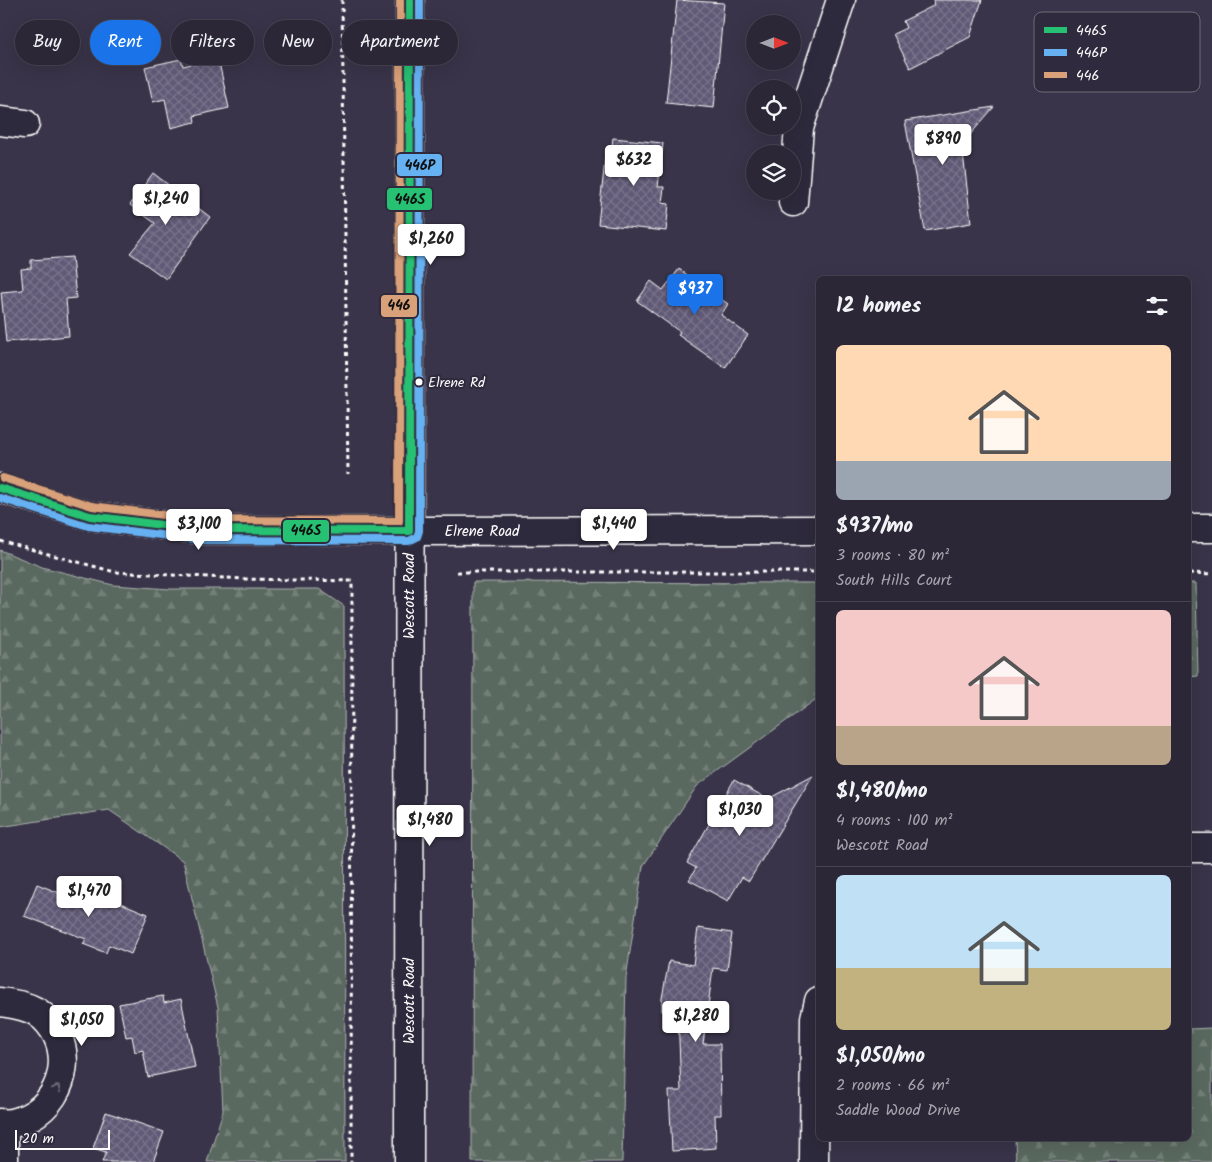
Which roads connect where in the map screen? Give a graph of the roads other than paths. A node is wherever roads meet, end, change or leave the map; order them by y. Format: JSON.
{"nodes":[{"id":1,"x":410,"y":0,"type":"edge"},
{"id":2,"x":841,"y":0,"type":"edge"},
{"id":3,"x":792,"y":202,"type":"dead end"},
{"id":4,"x":0,"y":488,"type":"edge"},
{"id":5,"x":1191,"y":528,"type":"edge"},
{"id":6,"x":1212,"y":528,"type":"edge"},
{"id":7,"x":816,"y":530,"type":"edge"},
{"id":8,"x":409,"y":531,"type":"junction"},
{"id":9,"x":1191,"y":848,"type":"edge"},
{"id":10,"x":1212,"y":848,"type":"edge"},
{"id":11,"x":0,"y":1002,"type":"edge"},
{"id":12,"x":816,"y":1014,"type":"edge"},
{"id":13,"x":2,"y":1124,"type":"edge"},
{"id":14,"x":4,"y":1162,"type":"edge"},
{"id":15,"x":409,"y":1162,"type":"edge"},
{"id":16,"x":814,"y":1162,"type":"edge"}],
"edges":[{"from":1,"to":8,"type":"street","name":"Wescott Road"},
{"from":2,"to":3,"type":"street"},
{"from":4,"to":8,"type":"street","name":"Elrene Road"},
{"from":5,"to":6,"type":"street"},
{"from":7,"to":8,"type":"street","name":"Elrene Road"},
{"from":8,"to":15,"type":"street","name":"Wescott Road"},
{"from":9,"to":10,"type":"street"},
{"from":13,"to":11,"type":"street","one_way":true},
{"from":12,"to":16,"type":"street"},
{"from":13,"to":14,"type":"street"}]}
